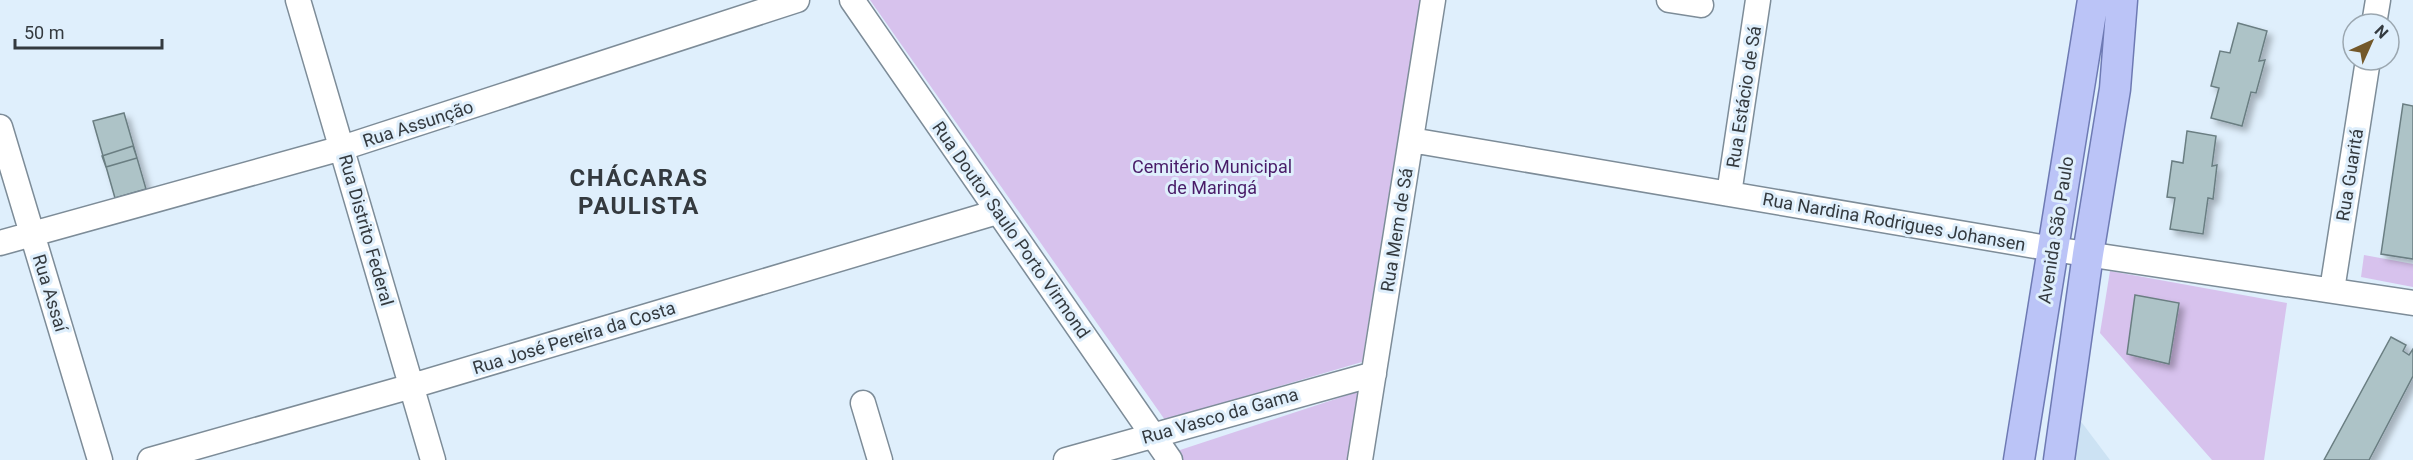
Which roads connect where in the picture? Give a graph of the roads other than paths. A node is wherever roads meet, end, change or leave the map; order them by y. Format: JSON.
{"nodes":[{"id":1,"x":298,"y":0,"type":"edge"},
{"id":2,"x":797,"y":0,"type":"edge"},
{"id":3,"x":852,"y":0,"type":"edge"},
{"id":4,"x":1433,"y":0,"type":"edge"},
{"id":5,"x":1669,"y":0,"type":"edge"},
{"id":6,"x":1758,"y":0,"type":"edge"},
{"id":7,"x":2093,"y":0,"type":"edge"},
{"id":8,"x":2122,"y":0,"type":"edge"},
{"id":9,"x":1701,"y":5,"type":"dead end"},
{"id":10,"x":2366,"y":72,"type":"edge"},
{"id":11,"x":0,"y":127,"type":"edge"},
{"id":12,"x":1411,"y":140,"type":"junction"},
{"id":13,"x":342,"y":148,"type":"junction"},
{"id":14,"x":1729,"y":194,"type":"junction"},
{"id":15,"x":997,"y":212,"type":"junction"},
{"id":16,"x":32,"y":234,"type":"junction"},
{"id":17,"x":0,"y":243,"type":"edge"},
{"id":18,"x":2053,"y":249,"type":"junction"},
{"id":19,"x":2088,"y":254,"type":"junction"},
{"id":20,"x":2332,"y":290,"type":"junction"},
{"id":21,"x":2413,"y":303,"type":"edge"},
{"id":22,"x":1374,"y":374,"type":"junction"},
{"id":23,"x":412,"y":386,"type":"junction"},
{"id":24,"x":863,"y":403,"type":"dead end"},
{"id":25,"x":1153,"y":435,"type":"junction"},
{"id":26,"x":100,"y":460,"type":"edge"},
{"id":27,"x":150,"y":460,"type":"edge"},
{"id":28,"x":433,"y":460,"type":"edge"},
{"id":29,"x":880,"y":460,"type":"edge"},
{"id":30,"x":1066,"y":460,"type":"edge"},
{"id":31,"x":1170,"y":460,"type":"edge"},
{"id":32,"x":1360,"y":460,"type":"edge"},
{"id":33,"x":2019,"y":460,"type":"edge"},
{"id":34,"x":2059,"y":460,"type":"edge"}],
"edges":[{"from":1,"to":13,"type":"street","name":"Rua Distrito Federal"},
{"from":2,"to":13,"type":"street","name":"Rua Assunção"},
{"from":3,"to":15,"type":"street","name":"Rua Doutor Saulo Porto Virmond"},
{"from":4,"to":12,"type":"street","name":"Rua Mem de Sá"},
{"from":5,"to":9,"type":"street"},
{"from":6,"to":14,"type":"street","name":"Rua Estácio de Sá"},
{"from":7,"to":18,"type":"main road","name":"Avenida São Paulo"},
{"from":8,"to":19,"type":"main road","name":"Avenida São Paulo"},
{"from":10,"to":20,"type":"street","name":"Rua Guaritá"},
{"from":11,"to":16,"type":"street","name":"Rua Assaí"},
{"from":12,"to":14,"type":"street","name":"Rua Nardina Rodrigues Johansen"},
{"from":12,"to":22,"type":"street","name":"Rua Mem de Sá"},
{"from":13,"to":16,"type":"street","name":"Rua Assunção"},
{"from":13,"to":23,"type":"street","name":"Rua Distrito Federal"},
{"from":14,"to":18,"type":"street","name":"Rua Nardina Rodrigues Johansen"},
{"from":15,"to":23,"type":"street","name":"Rua José Pereira da Costa"},
{"from":15,"to":25,"type":"street","name":"Rua Doutor Saulo Porto Virmond"},
{"from":16,"to":17,"type":"street","name":"Rua Assunção"},
{"from":16,"to":26,"type":"street","name":"Rua Assaí"},
{"from":18,"to":19,"type":"street","name":"Rua Nardina Rodrigues Johansen"},
{"from":18,"to":33,"type":"main road","name":"Avenida São Paulo"},
{"from":19,"to":20,"type":"street","name":"Rua Nardina Rodrigues Johansen"},
{"from":19,"to":34,"type":"main road","name":"Avenida São Paulo"},
{"from":20,"to":21,"type":"street","name":"Rua Nardina Rodrigues Johansen"},
{"from":22,"to":25,"type":"street","name":"Rua Vasco da Gama"},
{"from":22,"to":32,"type":"street","name":"Rua Mem de Sá"},
{"from":23,"to":27,"type":"street","name":"Rua José Pereira da Costa"},
{"from":23,"to":28,"type":"street","name":"Rua Distrito Federal"},
{"from":24,"to":29,"type":"street"},
{"from":25,"to":30,"type":"street","name":"Rua Vasco da Gama"},
{"from":25,"to":31,"type":"street","name":"Rua Doutor Saulo Porto Virmond"}]}
